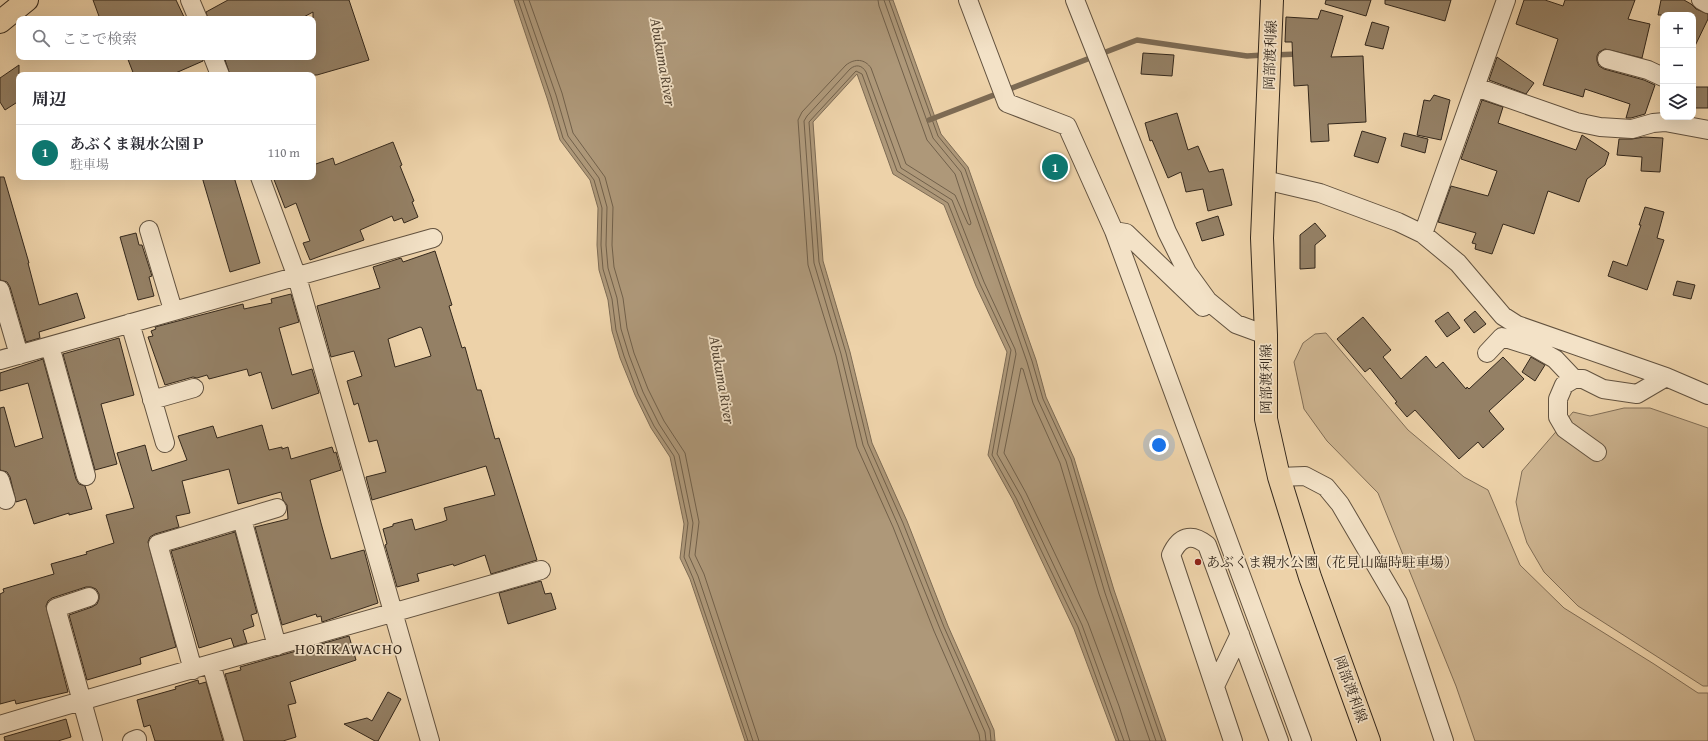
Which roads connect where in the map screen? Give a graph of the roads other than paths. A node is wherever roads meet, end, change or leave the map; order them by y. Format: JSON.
{"nodes":[{"id":1,"x":190,"y":0,"type":"edge"},
{"id":2,"x":968,"y":0,"type":"edge"},
{"id":3,"x":1075,"y":0,"type":"edge"},
{"id":4,"x":1272,"y":0,"type":"edge"},
{"id":5,"x":1506,"y":0,"type":"edge"},
{"id":6,"x":1701,"y":0,"type":"edge"},
{"id":7,"x":22,"y":2,"type":"edge"},
{"id":8,"x":1708,"y":4,"type":"edge"},
{"id":9,"x":197,"y":16,"type":"edge"},
{"id":10,"x":0,"y":22,"type":"edge"},
{"id":11,"x":214,"y":60,"type":"edge"},
{"id":12,"x":1607,"y":60,"type":"dead end"},
{"id":13,"x":219,"y":72,"type":"edge"},
{"id":14,"x":1660,"y":76,"type":"edge"},
{"id":15,"x":1476,"y":87,"type":"junction"},
{"id":16,"x":1666,"y":120,"type":"edge"},
{"id":17,"x":1708,"y":130,"type":"edge"},
{"id":18,"x":261,"y":180,"type":"edge"},
{"id":19,"x":1266,"y":180,"type":"junction"},
{"id":20,"x":149,"y":230,"type":"dead end"},
{"id":21,"x":1114,"y":231,"type":"junction"},
{"id":22,"x":1423,"y":234,"type":"junction"},
{"id":23,"x":433,"y":238,"type":"dead end"},
{"id":24,"x":296,"y":278,"type":"junction"},
{"id":25,"x":0,"y":290,"type":"edge"},
{"id":26,"x":173,"y":310,"type":"junction"},
{"id":27,"x":130,"y":323,"type":"junction"},
{"id":28,"x":1236,"y":324,"type":"junction"},
{"id":29,"x":1266,"y":335,"type":"junction"},
{"id":30,"x":50,"y":346,"type":"junction"},
{"id":31,"x":1487,"y":353,"type":"dead end"},
{"id":32,"x":19,"y":355,"type":"junction"},
{"id":33,"x":0,"y":360,"type":"edge"},
{"id":34,"x":1666,"y":377,"type":"junction"},
{"id":35,"x":1574,"y":379,"type":"junction"},
{"id":36,"x":194,"y":388,"type":"dead end"},
{"id":37,"x":1708,"y":395,"type":"edge"},
{"id":38,"x":152,"y":400,"type":"junction"},
{"id":39,"x":165,"y":443,"type":"dead end"},
{"id":40,"x":1597,"y":452,"type":"dead end"},
{"id":41,"x":86,"y":476,"type":"dead end"},
{"id":42,"x":1279,"y":477,"type":"junction"},
{"id":43,"x":0,"y":480,"type":"edge"},
{"id":44,"x":6,"y":500,"type":"dead end"},
{"id":45,"x":277,"y":508,"type":"dead end"},
{"id":46,"x":242,"y":519,"type":"junction"},
{"id":47,"x":541,"y":570,"type":"dead end"},
{"id":48,"x":89,"y":597,"type":"dead end"},
{"id":49,"x":394,"y":614,"type":"junction"},
{"id":50,"x":1240,"y":634,"type":"junction"},
{"id":51,"x":277,"y":646,"type":"junction"},
{"id":52,"x":1203,"y":651,"type":"junction"},
{"id":53,"x":1226,"y":661,"type":"junction"},
{"id":54,"x":211,"y":664,"type":"junction"},
{"id":55,"x":193,"y":670,"type":"junction"},
{"id":56,"x":1255,"y":674,"type":"junction"},
{"id":57,"x":1215,"y":686,"type":"junction"},
{"id":58,"x":81,"y":701,"type":"junction"},
{"id":59,"x":0,"y":725,"type":"edge"},
{"id":60,"x":93,"y":741,"type":"edge"},
{"id":61,"x":132,"y":741,"type":"edge"},
{"id":62,"x":137,"y":741,"type":"edge"},
{"id":63,"x":234,"y":741,"type":"edge"},
{"id":64,"x":430,"y":741,"type":"edge"},
{"id":65,"x":1233,"y":741,"type":"edge"},
{"id":66,"x":1279,"y":741,"type":"edge"},
{"id":67,"x":1302,"y":741,"type":"edge"},
{"id":68,"x":1369,"y":741,"type":"edge"},
{"id":69,"x":1444,"y":741,"type":"edge"}],
"edges":[{"from":1,"to":9,"type":"street"},
{"from":2,"to":21,"type":"street"},
{"from":3,"to":28,"type":"street"},
{"from":4,"to":19,"type":"main road","name":"岡部渡利線"},
{"from":5,"to":15,"type":"street"},
{"from":6,"to":8,"type":"street"},
{"from":7,"to":10,"type":"main road"},
{"from":11,"to":13,"type":"street"},
{"from":12,"to":14,"type":"street"},
{"from":15,"to":16,"type":"street"},
{"from":15,"to":22,"type":"street"},
{"from":16,"to":17,"type":"street"},
{"from":18,"to":24,"type":"street"},
{"from":19,"to":22,"type":"street"},
{"from":19,"to":29,"type":"main road","name":"岡部渡利線"},
{"from":20,"to":26,"type":"street"},
{"from":21,"to":28,"type":"street"},
{"from":21,"to":67,"type":"street"},
{"from":22,"to":34,"type":"street"},
{"from":23,"to":24,"type":"street"},
{"from":24,"to":26,"type":"street"},
{"from":24,"to":49,"type":"street"},
{"from":25,"to":32,"type":"street"},
{"from":26,"to":27,"type":"street"},
{"from":27,"to":30,"type":"street"},
{"from":27,"to":38,"type":"street"},
{"from":28,"to":29,"type":"street"},
{"from":29,"to":42,"type":"main road","name":"岡部渡利線"},
{"from":30,"to":32,"type":"street"},
{"from":30,"to":41,"type":"street"},
{"from":31,"to":35,"type":"street"},
{"from":32,"to":33,"type":"street"},
{"from":34,"to":35,"type":"street"},
{"from":34,"to":37,"type":"street"},
{"from":35,"to":40,"type":"street"},
{"from":36,"to":38,"type":"street"},
{"from":38,"to":39,"type":"street"},
{"from":42,"to":68,"type":"main road","name":"岡部渡利線"},
{"from":42,"to":69,"type":"street"},
{"from":43,"to":44,"type":"street"},
{"from":45,"to":46,"type":"street"},
{"from":46,"to":51,"type":"street"},
{"from":46,"to":55,"type":"street"},
{"from":47,"to":49,"type":"street"},
{"from":48,"to":58,"type":"street"},
{"from":49,"to":51,"type":"street"},
{"from":49,"to":64,"type":"street"},
{"from":50,"to":52,"type":"street"},
{"from":50,"to":53,"type":"street"},
{"from":50,"to":56,"type":"street"},
{"from":51,"to":54,"type":"street"},
{"from":52,"to":53,"type":"street"},
{"from":52,"to":57,"type":"street"},
{"from":53,"to":56,"type":"street"},
{"from":53,"to":57,"type":"street"},
{"from":54,"to":55,"type":"street"},
{"from":54,"to":63,"type":"street"},
{"from":55,"to":58,"type":"street"},
{"from":56,"to":66,"type":"street"},
{"from":57,"to":65,"type":"street"},
{"from":58,"to":59,"type":"street"},
{"from":58,"to":60,"type":"street"},
{"from":61,"to":62,"type":"street"}]}
